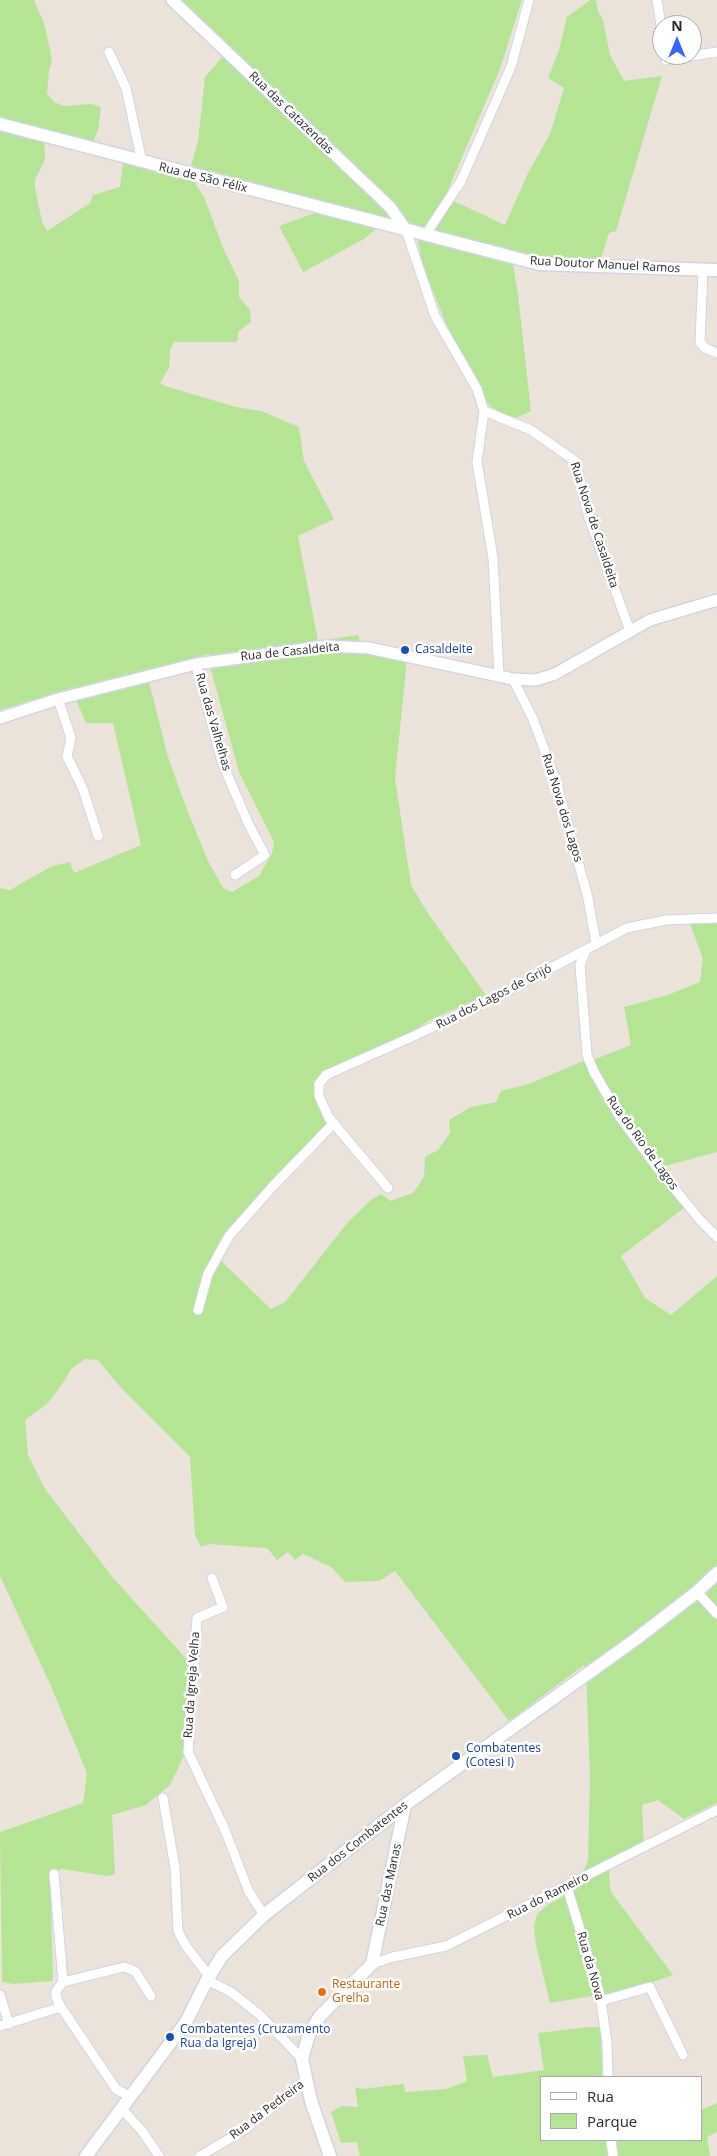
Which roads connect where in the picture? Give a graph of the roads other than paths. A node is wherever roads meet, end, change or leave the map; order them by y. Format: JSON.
{"nodes":[{"id":1,"x":172,"y":0,"type":"edge"},
{"id":2,"x":529,"y":0,"type":"edge"},
{"id":3,"x":657,"y":0,"type":"edge"},
{"id":4,"x":659,"y":15,"type":"edge"},
{"id":5,"x":109,"y":52,"type":"dead end"},
{"id":6,"x":717,"y":52,"type":"edge"},
{"id":7,"x":702,"y":54,"type":"edge"},
{"id":8,"x":0,"y":124,"type":"edge"},
{"id":9,"x":142,"y":162,"type":"junction"},
{"id":10,"x":406,"y":230,"type":"junction"},
{"id":11,"x":426,"y":234,"type":"junction"},
{"id":12,"x":703,"y":269,"type":"junction"},
{"id":13,"x":717,"y":270,"type":"edge"},
{"id":14,"x":717,"y":353,"type":"edge"},
{"id":15,"x":484,"y":411,"type":"junction"},
{"id":16,"x":717,"y":600,"type":"edge"},
{"id":17,"x":630,"y":631,"type":"junction"},
{"id":18,"x":196,"y":664,"type":"junction"},
{"id":19,"x":500,"y":675,"type":"junction"},
{"id":20,"x":513,"y":679,"type":"junction"},
{"id":21,"x":58,"y":699,"type":"junction"},
{"id":22,"x":0,"y":718,"type":"edge"},
{"id":23,"x":98,"y":836,"type":"dead end"},
{"id":24,"x":235,"y":875,"type":"dead end"},
{"id":25,"x":717,"y":918,"type":"edge"},
{"id":26,"x":596,"y":943,"type":"junction"},
{"id":27,"x":586,"y":950,"type":"junction"},
{"id":28,"x":334,"y":1123,"type":"junction"},
{"id":29,"x":388,"y":1188,"type":"dead end"},
{"id":30,"x":717,"y":1237,"type":"edge"},
{"id":31,"x":198,"y":1310,"type":"dead end"},
{"id":32,"x":717,"y":1573,"type":"edge"},
{"id":33,"x":212,"y":1578,"type":"dead end"},
{"id":34,"x":697,"y":1592,"type":"junction"},
{"id":35,"x":717,"y":1614,"type":"edge"},
{"id":36,"x":163,"y":1798,"type":"dead end"},
{"id":37,"x":405,"y":1805,"type":"junction"},
{"id":38,"x":717,"y":1810,"type":"edge"},
{"id":39,"x":54,"y":1874,"type":"dead end"},
{"id":40,"x":566,"y":1887,"type":"junction"},
{"id":41,"x":264,"y":1915,"type":"junction"},
{"id":42,"x":372,"y":1964,"type":"junction"},
{"id":43,"x":208,"y":1978,"type":"junction"},
{"id":44,"x":63,"y":1982,"type":"junction"},
{"id":45,"x":0,"y":1995,"type":"edge"},
{"id":46,"x":151,"y":1996,"type":"dead end"},
{"id":47,"x":601,"y":2001,"type":"junction"},
{"id":48,"x":61,"y":2006,"type":"junction"},
{"id":49,"x":4,"y":2025,"type":"edge"},
{"id":50,"x":683,"y":2055,"type":"dead end"},
{"id":51,"x":302,"y":2058,"type":"junction"},
{"id":52,"x":608,"y":2076,"type":"edge"},
{"id":53,"x":307,"y":2079,"type":"junction"},
{"id":54,"x":131,"y":2097,"type":"junction"},
{"id":55,"x":122,"y":2109,"type":"junction"},
{"id":56,"x":611,"y":2141,"type":"edge"},
{"id":57,"x":86,"y":2156,"type":"edge"},
{"id":58,"x":159,"y":2156,"type":"edge"},
{"id":59,"x":200,"y":2156,"type":"edge"},
{"id":60,"x":330,"y":2156,"type":"edge"},
{"id":61,"x":613,"y":2156,"type":"edge"}],
"edges":[{"from":1,"to":10,"type":"street","name":"Rua das Catazendas"},
{"from":2,"to":11,"type":"street"},
{"from":3,"to":4,"type":"street"},
{"from":5,"to":9,"type":"street"},
{"from":6,"to":7,"type":"street"},
{"from":8,"to":9,"type":"main road","name":"Rua de São Félix"},
{"from":9,"to":10,"type":"main road","name":"Rua de São Félix"},
{"from":10,"to":11,"type":"main road","name":"Rua Doutor Manuel Ramos"},
{"from":10,"to":15,"type":"street"},
{"from":11,"to":12,"type":"main road","name":"Rua Doutor Manuel Ramos"},
{"from":12,"to":13,"type":"main road","name":"Rua Doutor Manuel Ramos"},
{"from":12,"to":14,"type":"street"},
{"from":15,"to":17,"type":"street","name":"Rua Nova de Casaldeita"},
{"from":15,"to":19,"type":"street"},
{"from":16,"to":17,"type":"street","name":"Rua de Casaldeita"},
{"from":17,"to":20,"type":"street","name":"Rua de Casaldeita"},
{"from":18,"to":19,"type":"street","name":"Rua de Casaldeita"},
{"from":18,"to":21,"type":"street","name":"Rua de Casaldeita"},
{"from":18,"to":24,"type":"street","name":"Rua das Valhelhas"},
{"from":19,"to":20,"type":"street","name":"Rua de Casaldeita"},
{"from":20,"to":26,"type":"street","name":"Rua Nova dos Lagos"},
{"from":21,"to":22,"type":"street","name":"Rua de Casaldeita"},
{"from":21,"to":23,"type":"street"},
{"from":25,"to":26,"type":"street","name":"Rua dos Lagos de Grijó"},
{"from":26,"to":27,"type":"street","name":"Rua dos Lagos de Grijó"},
{"from":27,"to":28,"type":"street","name":"Rua dos Lagos de Grijó"},
{"from":27,"to":30,"type":"street","name":"Rua do Rio de Lagos"},
{"from":28,"to":29,"type":"street","name":"Rua dos Lagos de Grijó"},
{"from":28,"to":31,"type":"street"},
{"from":32,"to":34,"type":"main road","name":"Rua dos Combatentes"},
{"from":33,"to":41,"type":"street","name":"Rua da Igreja Velha"},
{"from":34,"to":35,"type":"street"},
{"from":34,"to":37,"type":"main road","name":"Rua dos Combatentes"},
{"from":36,"to":43,"type":"street"},
{"from":37,"to":41,"type":"main road","name":"Rua dos Combatentes"},
{"from":37,"to":42,"type":"main road","name":"Rua das Manas"},
{"from":38,"to":40,"type":"street","name":"Rua do Rameiro"},
{"from":39,"to":44,"type":"street"},
{"from":40,"to":42,"type":"street","name":"Rua do Rameiro"},
{"from":40,"to":47,"type":"street","name":"Rua da Nova"},
{"from":41,"to":43,"type":"main road","name":"Rua dos Combatentes"},
{"from":42,"to":51,"type":"main road"},
{"from":43,"to":51,"type":"street"},
{"from":43,"to":54,"type":"main road","name":"Rua dos Combatentes"},
{"from":44,"to":46,"type":"street"},
{"from":44,"to":48,"type":"street"},
{"from":45,"to":49,"type":"street"},
{"from":47,"to":50,"type":"street"},
{"from":47,"to":52,"type":"street","name":"Rua da Nova"},
{"from":48,"to":49,"type":"street"},
{"from":48,"to":54,"type":"street"},
{"from":51,"to":53,"type":"main road"},
{"from":53,"to":59,"type":"street","name":"Rua da Pedreira"},
{"from":53,"to":60,"type":"main road"},
{"from":54,"to":55,"type":"main road","name":"Rua dos Combatentes"},
{"from":55,"to":57,"type":"main road","name":"Rua dos Combatentes"},
{"from":55,"to":58,"type":"street"},
{"from":56,"to":61,"type":"street"}]}
